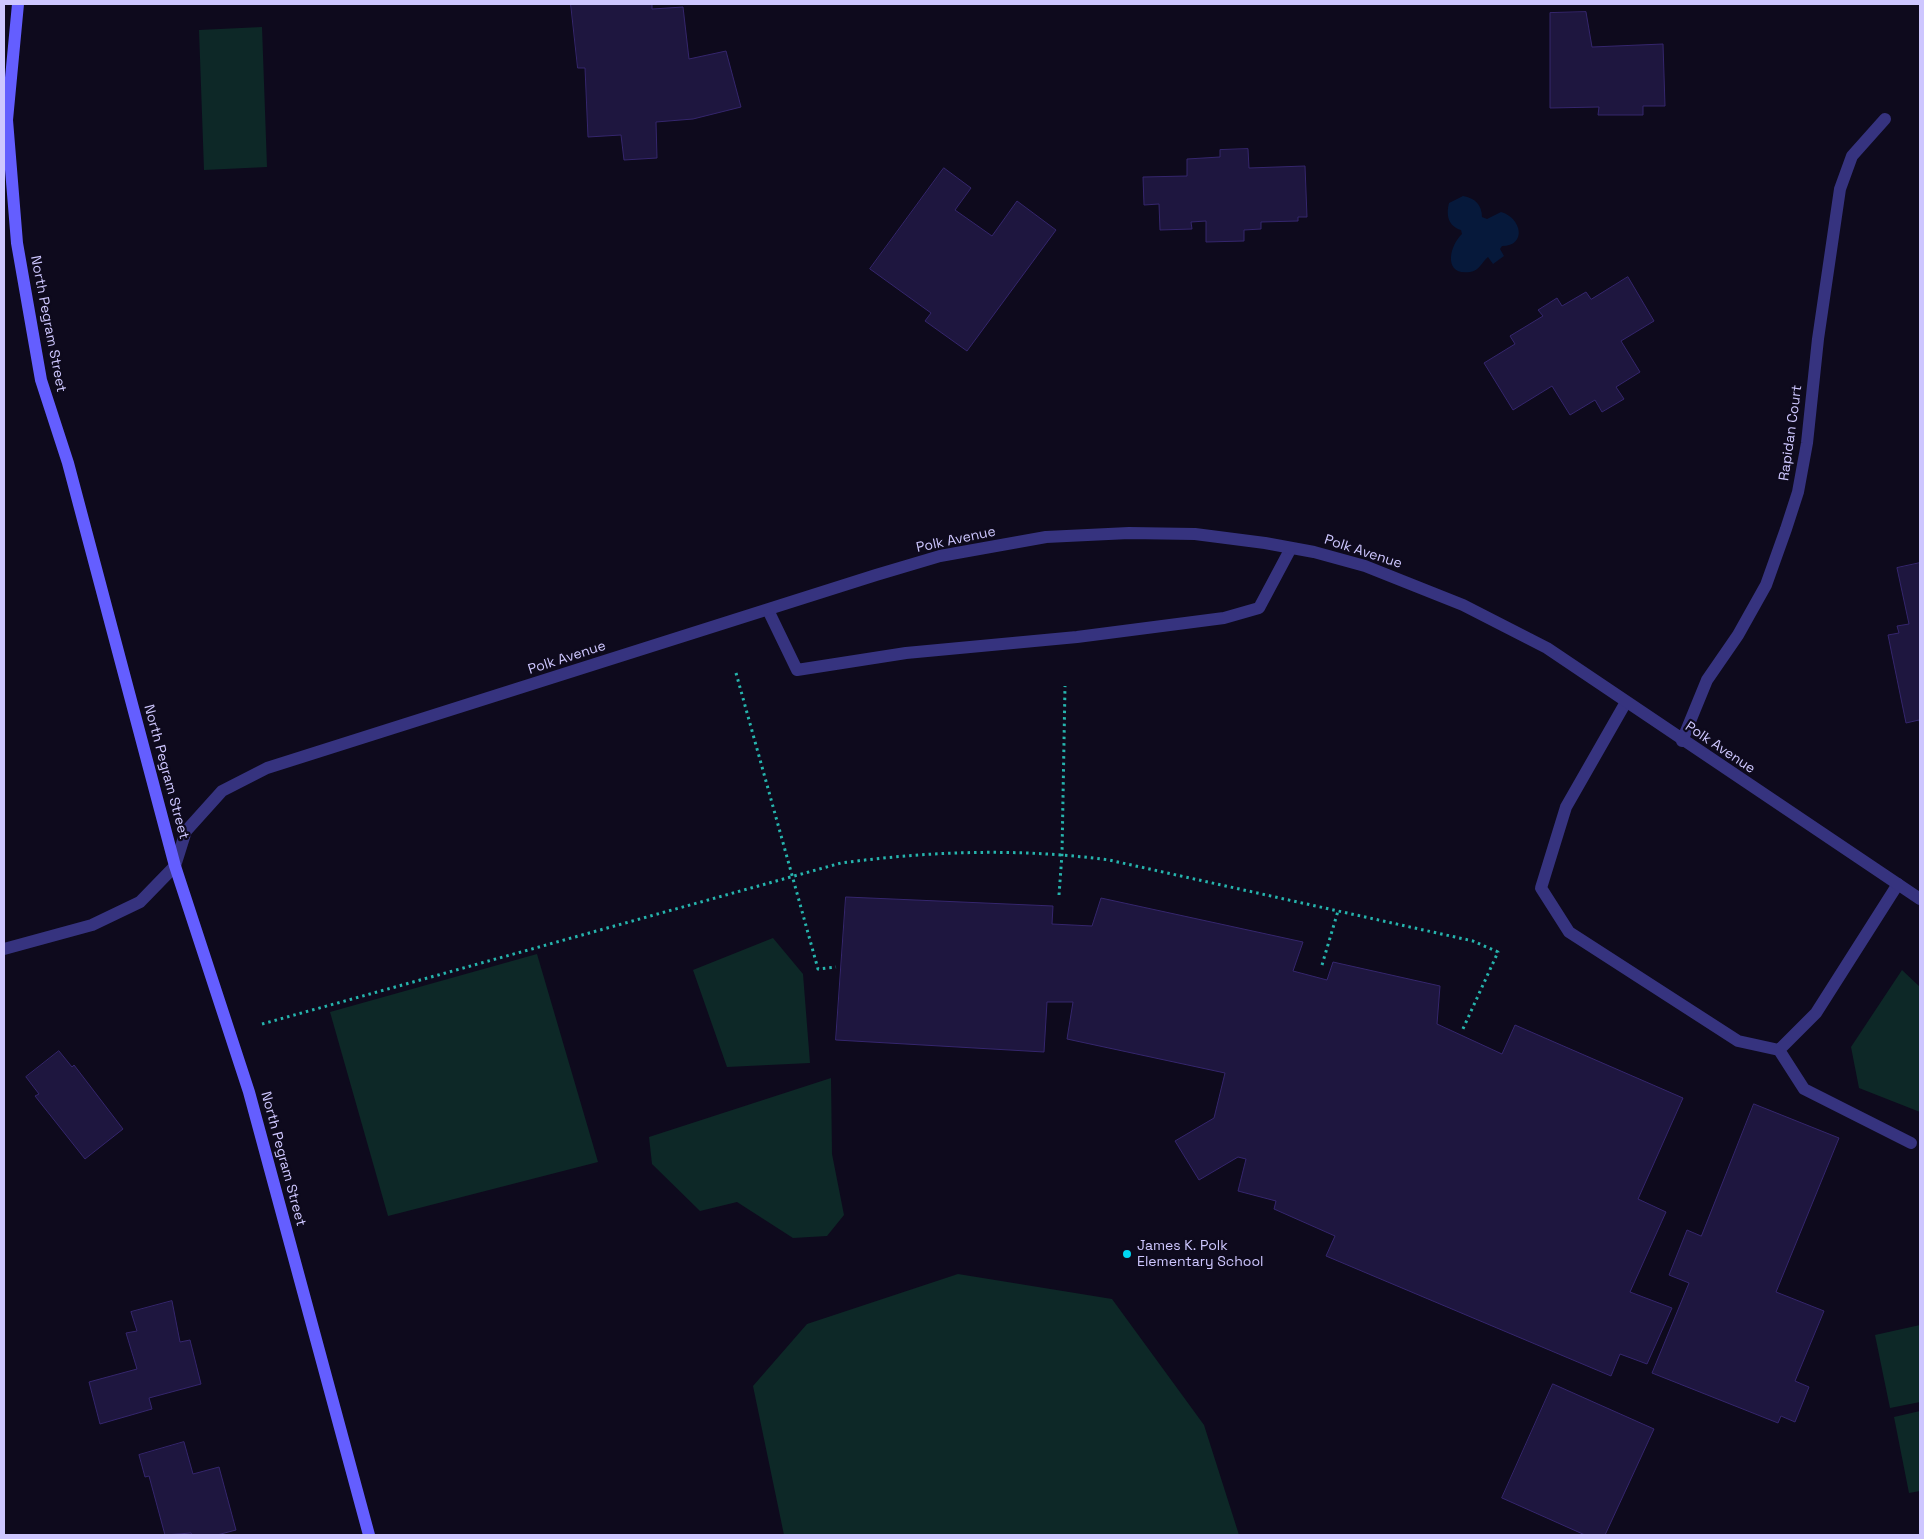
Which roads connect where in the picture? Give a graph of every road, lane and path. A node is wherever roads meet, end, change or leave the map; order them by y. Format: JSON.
{"nodes":[{"id":1,"x":18,"y":4,"type":"edge"},
{"id":2,"x":1885,"y":119,"type":"dead end"},
{"id":3,"x":1292,"y":548,"type":"junction"},
{"id":4,"x":768,"y":610,"type":"junction"},
{"id":5,"x":736,"y":673,"type":"dead end"},
{"id":6,"x":1065,"y":686,"type":"dead end"},
{"id":7,"x":1626,"y":702,"type":"junction"},
{"id":8,"x":1682,"y":741,"type":"junction"},
{"id":9,"x":1062,"y":854,"type":"junction"},
{"id":10,"x":175,"y":866,"type":"junction"},
{"id":11,"x":791,"y":878,"type":"junction"},
{"id":12,"x":1898,"y":884,"type":"junction"},
{"id":13,"x":1059,"y":895,"type":"dead end"},
{"id":14,"x":1920,"y":898,"type":"edge"},
{"id":15,"x":1338,"y":911,"type":"junction"},
{"id":16,"x":4,"y":949,"type":"edge"},
{"id":17,"x":1322,"y":965,"type":"dead end"},
{"id":18,"x":836,"y":967,"type":"dead end"},
{"id":19,"x":262,"y":1024,"type":"dead end"},
{"id":20,"x":1462,"y":1031,"type":"dead end"},
{"id":21,"x":1779,"y":1050,"type":"junction"},
{"id":22,"x":1911,"y":1143,"type":"dead end"},
{"id":23,"x":369,"y":1535,"type":"edge"}],
"edges":[{"from":1,"to":10,"type":"street","name":"North Pegram Street"},
{"from":2,"to":8,"type":"street","name":"Rapidan Court"},
{"from":3,"to":4,"type":"street","name":"Polk Avenue"},
{"from":3,"to":4,"type":"street"},
{"from":3,"to":7,"type":"street","name":"Polk Avenue"},
{"from":4,"to":10,"type":"street","name":"Polk Avenue"},
{"from":5,"to":11,"type":"path"},
{"from":6,"to":9,"type":"path"},
{"from":7,"to":8,"type":"street","name":"Polk Avenue"},
{"from":7,"to":21,"type":"street"},
{"from":8,"to":12,"type":"street","name":"Polk Avenue"},
{"from":9,"to":11,"type":"path"},
{"from":9,"to":13,"type":"path"},
{"from":9,"to":15,"type":"path"},
{"from":10,"to":16,"type":"street","name":"Polk Avenue"},
{"from":10,"to":23,"type":"street","name":"North Pegram Street"},
{"from":11,"to":18,"type":"path"},
{"from":11,"to":19,"type":"path"},
{"from":12,"to":14,"type":"street","name":"Polk Avenue"},
{"from":12,"to":21,"type":"street"},
{"from":15,"to":17,"type":"path"},
{"from":15,"to":20,"type":"path"},
{"from":21,"to":22,"type":"street"}]}
